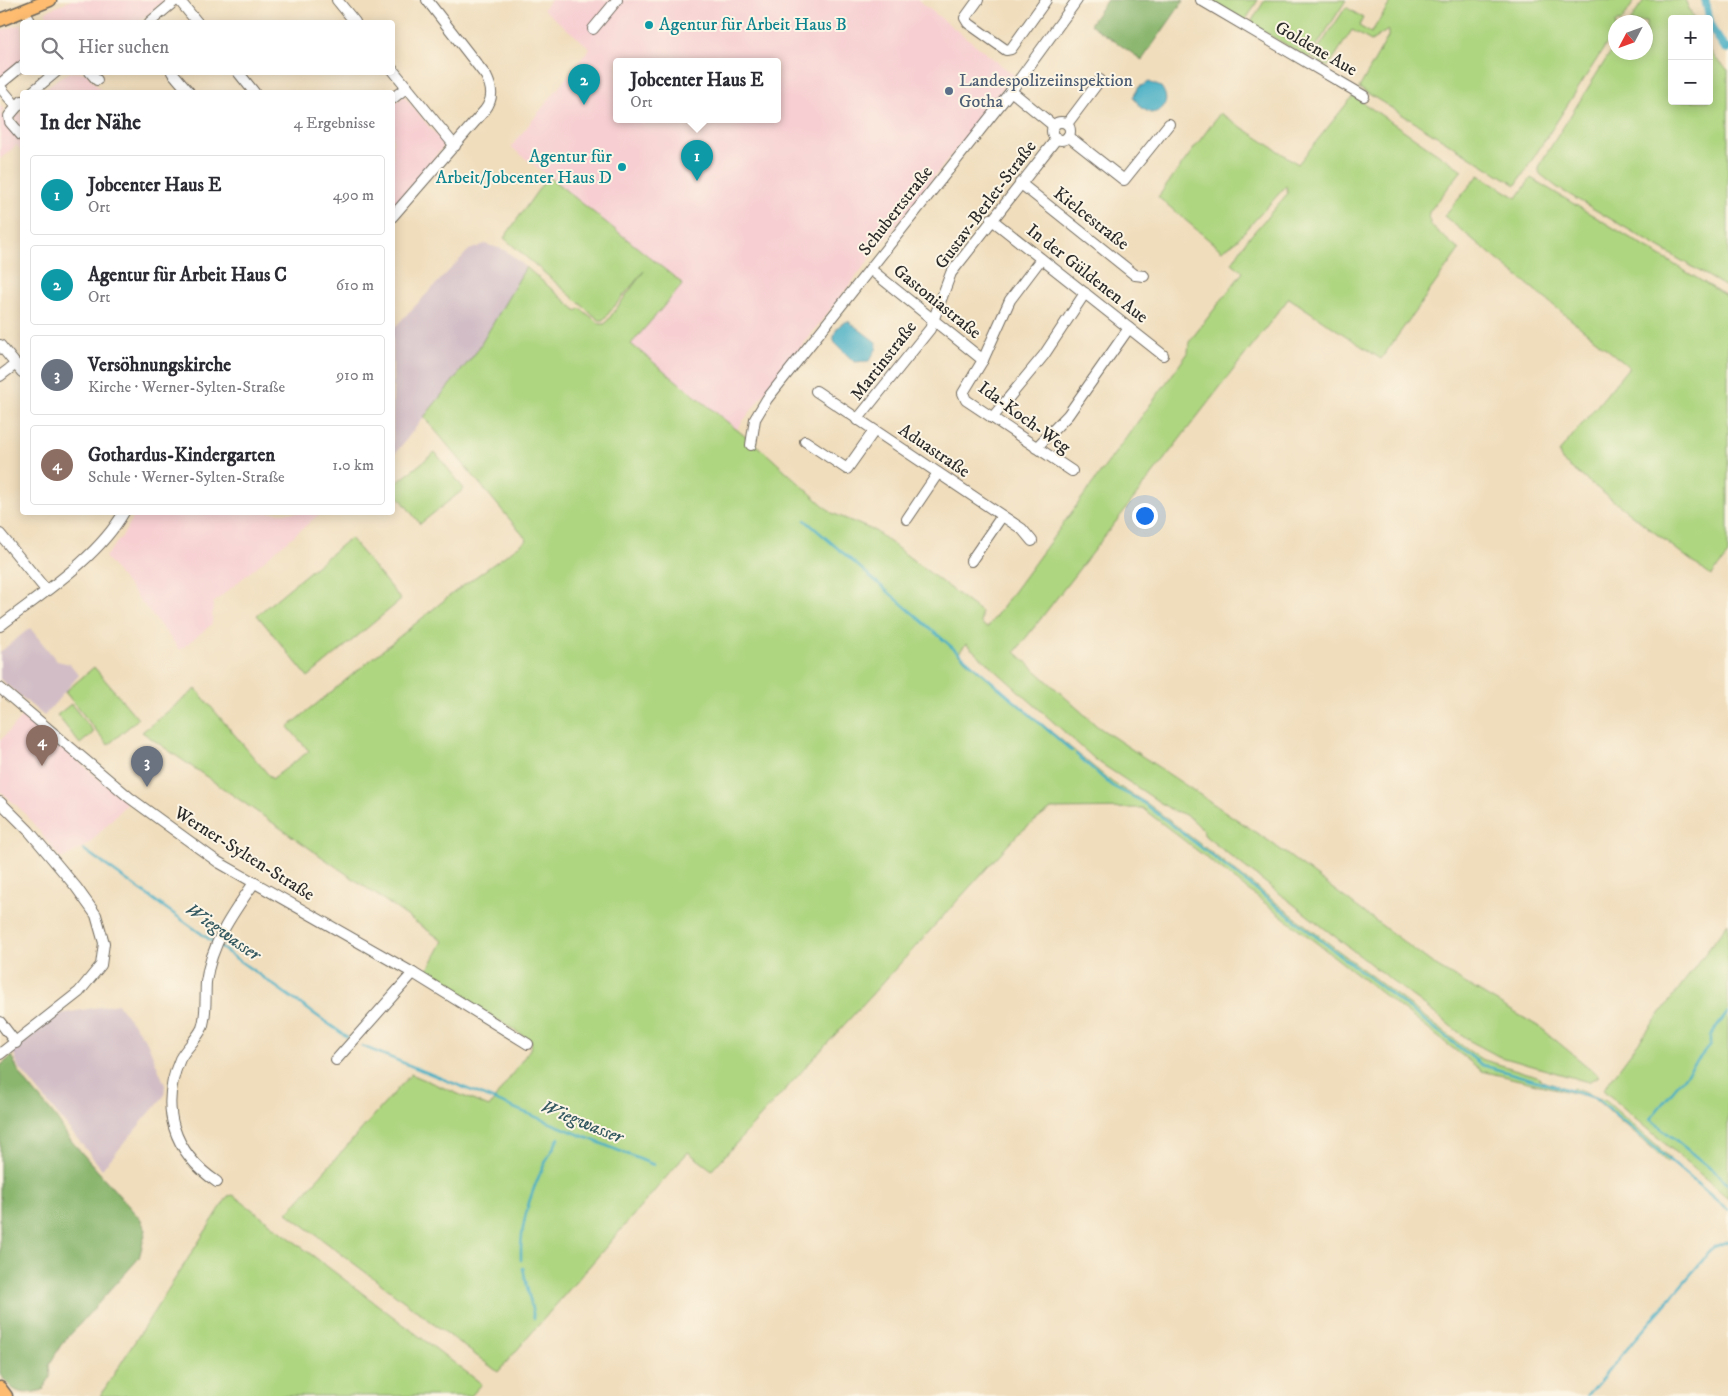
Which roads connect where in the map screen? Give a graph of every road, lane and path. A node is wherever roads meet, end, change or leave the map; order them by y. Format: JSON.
{"nodes":[{"id":1,"x":50,"y":0,"type":"edge"},
{"id":2,"x":177,"y":0,"type":"edge"},
{"id":3,"x":337,"y":0,"type":"edge"},
{"id":4,"x":427,"y":0,"type":"edge"},
{"id":5,"x":617,"y":0,"type":"edge"},
{"id":6,"x":978,"y":0,"type":"edge"},
{"id":7,"x":1046,"y":0,"type":"edge"},
{"id":8,"x":1077,"y":0,"type":"edge"},
{"id":9,"x":1201,"y":0,"type":"edge"},
{"id":10,"x":0,"y":20,"type":"edge"},
{"id":11,"x":152,"y":20,"type":"edge"},
{"id":12,"x":195,"y":20,"type":"edge"},
{"id":13,"x":353,"y":20,"type":"edge"},
{"id":14,"x":593,"y":29,"type":"dead end"},
{"id":15,"x":20,"y":68,"type":"edge"},
{"id":16,"x":395,"y":73,"type":"edge"},
{"id":17,"x":50,"y":75,"type":"edge"},
{"id":18,"x":174,"y":75,"type":"edge"},
{"id":19,"x":240,"y":75,"type":"edge"},
{"id":20,"x":1100,"y":80,"type":"dead end"},
{"id":21,"x":0,"y":86,"type":"edge"},
{"id":22,"x":407,"y":87,"type":"junction"},
{"id":23,"x":34,"y":90,"type":"edge"},
{"id":24,"x":186,"y":90,"type":"edge"},
{"id":25,"x":252,"y":90,"type":"edge"},
{"id":26,"x":1011,"y":92,"type":"junction"},
{"id":27,"x":1364,"y":96,"type":"dead end"},
{"id":28,"x":395,"y":97,"type":"edge"},
{"id":29,"x":19,"y":104,"type":"edge"},
{"id":30,"x":1067,"y":124,"type":"junction"},
{"id":31,"x":1169,"y":124,"type":"dead end"},
{"id":32,"x":1054,"y":126,"type":"junction"},
{"id":33,"x":20,"y":134,"type":"edge"},
{"id":34,"x":1068,"y":136,"type":"junction"},
{"id":35,"x":1057,"y":138,"type":"junction"},
{"id":36,"x":455,"y":146,"type":"junction"},
{"id":37,"x":1020,"y":184,"type":"junction"},
{"id":38,"x":395,"y":214,"type":"edge"},
{"id":39,"x":992,"y":219,"type":"junction"},
{"id":40,"x":1041,"y":259,"type":"junction"},
{"id":41,"x":870,"y":269,"type":"junction"},
{"id":42,"x":1144,"y":276,"type":"dead end"},
{"id":43,"x":1085,"y":294,"type":"junction"},
{"id":44,"x":934,"y":321,"type":"junction"},
{"id":45,"x":1130,"y":328,"type":"junction"},
{"id":46,"x":0,"y":345,"type":"edge"},
{"id":47,"x":1164,"y":355,"type":"dead end"},
{"id":48,"x":983,"y":360,"type":"junction"},
{"id":49,"x":19,"y":368,"type":"edge"},
{"id":50,"x":0,"y":376,"type":"edge"},
{"id":51,"x":816,"y":391,"type":"dead end"},
{"id":52,"x":992,"y":418,"type":"junction"},
{"id":53,"x":858,"y":420,"type":"junction"},
{"id":54,"x":874,"y":431,"type":"junction"},
{"id":55,"x":805,"y":441,"type":"dead end"},
{"id":56,"x":750,"y":445,"type":"dead end"},
{"id":57,"x":1036,"y":448,"type":"junction"},
{"id":58,"x":1072,"y":471,"type":"dead end"},
{"id":59,"x":938,"y":473,"type":"junction"},
{"id":60,"x":122,"y":515,"type":"edge"},
{"id":61,"x":1002,"y":516,"type":"junction"},
{"id":62,"x":907,"y":519,"type":"dead end"},
{"id":63,"x":0,"y":534,"type":"edge"},
{"id":64,"x":1032,"y":541,"type":"dead end"},
{"id":65,"x":971,"y":561,"type":"dead end"},
{"id":66,"x":46,"y":590,"type":"junction"},
{"id":67,"x":0,"y":626,"type":"edge"},
{"id":68,"x":0,"y":688,"type":"edge"},
{"id":69,"x":0,"y":802,"type":"edge"},
{"id":70,"x":254,"y":884,"type":"junction"},
{"id":71,"x":413,"y":973,"type":"junction"},
{"id":72,"x":0,"y":1022,"type":"edge"},
{"id":73,"x":16,"y":1043,"type":"junction"},
{"id":74,"x":528,"y":1044,"type":"dead end"},
{"id":75,"x":0,"y":1054,"type":"edge"},
{"id":76,"x":336,"y":1060,"type":"dead end"},
{"id":77,"x":217,"y":1182,"type":"dead end"},
{"id":78,"x":0,"y":1388,"type":"edge"},
{"id":79,"x":6,"y":1396,"type":"edge"}],
"edges":[{"from":1,"to":10,"type":"main road"},
{"from":2,"to":11,"type":"street"},
{"from":2,"to":12,"type":"street"},
{"from":3,"to":13,"type":"street"},
{"from":4,"to":36,"type":"street"},
{"from":5,"to":14,"type":"street"},
{"from":6,"to":7,"type":"street"},
{"from":8,"to":26,"type":"street","name":"Schubertstraße"},
{"from":9,"to":27,"type":"street","name":"Goldene Aue"},
{"from":15,"to":21,"type":"street"},
{"from":16,"to":22,"type":"street"},
{"from":17,"to":23,"type":"street"},
{"from":18,"to":24,"type":"street"},
{"from":19,"to":25,"type":"street"},
{"from":20,"to":30,"type":"street"},
{"from":21,"to":29,"type":"street"},
{"from":22,"to":28,"type":"street"},
{"from":22,"to":36,"type":"street"},
{"from":26,"to":32,"type":"street"},
{"from":26,"to":41,"type":"street","name":"Schubertstraße"},
{"from":29,"to":33,"type":"street"},
{"from":30,"to":32,"type":"street"},
{"from":30,"to":34,"type":"street"},
{"from":31,"to":34,"type":"street"},
{"from":32,"to":35,"type":"street"},
{"from":34,"to":35,"type":"street"},
{"from":35,"to":37,"type":"street","name":"Gustav-Berlet-Straße"},
{"from":36,"to":38,"type":"street"},
{"from":37,"to":39,"type":"street","name":"Gustav-Berlet-Straße"},
{"from":37,"to":42,"type":"street","name":"Kielcestraße"},
{"from":39,"to":40,"type":"street","name":"In der Güldenen Aue"},
{"from":39,"to":44,"type":"street","name":"Gustav-Berlet-Straße"},
{"from":40,"to":43,"type":"street","name":"In der Güldenen Aue"},
{"from":40,"to":48,"type":"street","name":"Ida-Koch-Weg"},
{"from":41,"to":44,"type":"street","name":"Gastoniastraße"},
{"from":41,"to":56,"type":"street","name":"Schubertstraße"},
{"from":43,"to":45,"type":"street","name":"In der Güldenen Aue"},
{"from":43,"to":52,"type":"street"},
{"from":44,"to":48,"type":"street","name":"Gastoniastraße"},
{"from":44,"to":53,"type":"street","name":"Martinstraße"},
{"from":45,"to":47,"type":"street","name":"In der Güldenen Aue"},
{"from":45,"to":57,"type":"street"},
{"from":46,"to":49,"type":"street"},
{"from":48,"to":52,"type":"street","name":"Ida-Koch-Weg"},
{"from":49,"to":50,"type":"street"},
{"from":51,"to":53,"type":"street","name":"Aduastraße"},
{"from":52,"to":57,"type":"street","name":"Ida-Koch-Weg"},
{"from":53,"to":54,"type":"street","name":"Aduastraße"},
{"from":54,"to":55,"type":"street"},
{"from":54,"to":59,"type":"street","name":"Aduastraße"},
{"from":57,"to":58,"type":"street","name":"Ida-Koch-Weg"},
{"from":59,"to":61,"type":"street","name":"Aduastraße"},
{"from":59,"to":62,"type":"street"},
{"from":60,"to":66,"type":"street"},
{"from":61,"to":64,"type":"street","name":"Aduastraße"},
{"from":61,"to":65,"type":"street"},
{"from":63,"to":66,"type":"street"},
{"from":66,"to":67,"type":"street"},
{"from":68,"to":70,"type":"street","name":"Werner-Sylten-Straße"},
{"from":69,"to":73,"type":"street"},
{"from":70,"to":71,"type":"street","name":"Werner-Sylten-Straße"},
{"from":70,"to":77,"type":"street"},
{"from":71,"to":74,"type":"street","name":"Werner-Sylten-Straße"},
{"from":71,"to":76,"type":"street"},
{"from":72,"to":73,"type":"street"},
{"from":73,"to":75,"type":"street"},
{"from":78,"to":79,"type":"main road"}]}
